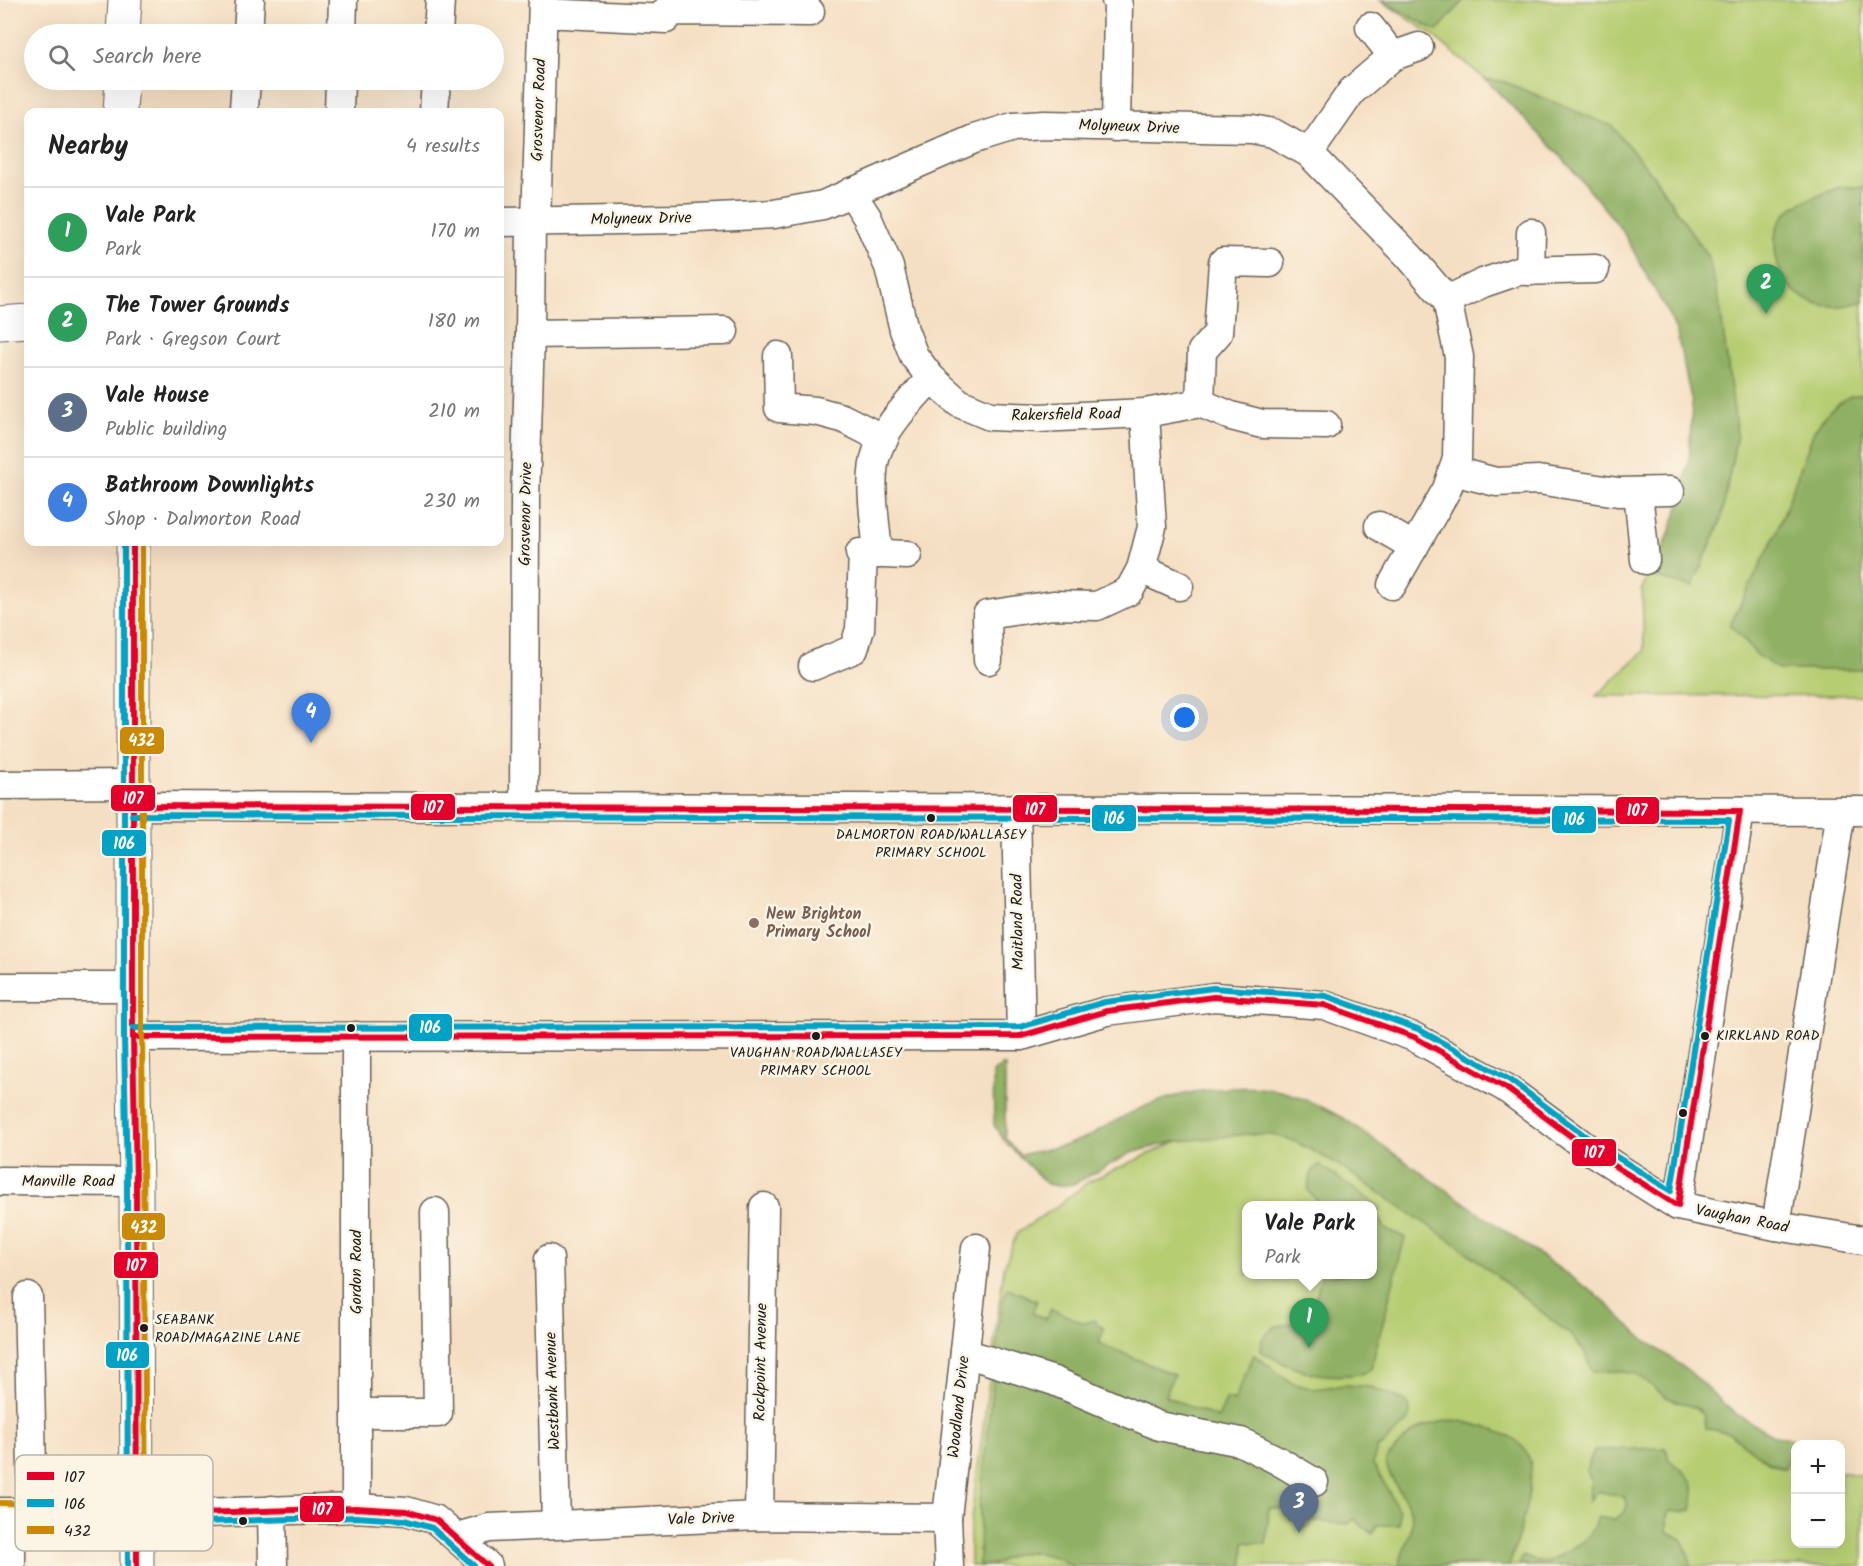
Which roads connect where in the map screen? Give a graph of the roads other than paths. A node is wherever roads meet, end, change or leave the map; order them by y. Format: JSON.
{"nodes":[{"id":1,"x":125,"y":0,"type":"edge"},
{"id":2,"x":250,"y":0,"type":"edge"},
{"id":3,"x":343,"y":0,"type":"edge"},
{"id":4,"x":440,"y":0,"type":"edge"},
{"id":5,"x":1116,"y":0,"type":"edge"},
{"id":6,"x":666,"y":5,"type":"edge"},
{"id":7,"x":543,"y":7,"type":"edge"},
{"id":8,"x":810,"y":12,"type":"dead end"},
{"id":9,"x":124,"y":24,"type":"edge"},
{"id":10,"x":249,"y":24,"type":"edge"},
{"id":11,"x":342,"y":24,"type":"edge"},
{"id":12,"x":439,"y":24,"type":"edge"},
{"id":13,"x":1370,"y":27,"type":"dead end"},
{"id":14,"x":121,"y":90,"type":"edge"},
{"id":15,"x":245,"y":90,"type":"edge"},
{"id":16,"x":340,"y":90,"type":"edge"},
{"id":17,"x":435,"y":90,"type":"edge"},
{"id":18,"x":120,"y":108,"type":"edge"},
{"id":19,"x":244,"y":108,"type":"dead end"},
{"id":20,"x":339,"y":108,"type":"edge"},
{"id":21,"x":434,"y":108,"type":"edge"},
{"id":22,"x":1116,"y":127,"type":"junction"},
{"id":23,"x":1309,"y":153,"type":"junction"},
{"id":24,"x":851,"y":192,"type":"junction"},
{"id":25,"x":533,"y":221,"type":"junction"},
{"id":26,"x":504,"y":222,"type":"edge"},
{"id":27,"x":1531,"y":233,"type":"dead end"},
{"id":28,"x":1270,"y":263,"type":"dead end"},
{"id":29,"x":1594,"y":269,"type":"dead end"},
{"id":30,"x":1530,"y":271,"type":"junction"},
{"id":31,"x":1448,"y":300,"type":"junction"},
{"id":32,"x":24,"y":321,"type":"edge"},
{"id":33,"x":0,"y":322,"type":"edge"},
{"id":34,"x":724,"y":331,"type":"dead end"},
{"id":35,"x":530,"y":334,"type":"junction"},
{"id":36,"x":778,"y":356,"type":"dead end"},
{"id":37,"x":931,"y":378,"type":"junction"},
{"id":38,"x":1200,"y":404,"type":"junction"},
{"id":39,"x":1145,"y":413,"type":"junction"},
{"id":40,"x":1326,"y":425,"type":"dead end"},
{"id":41,"x":884,"y":439,"type":"junction"},
{"id":42,"x":1453,"y":471,"type":"junction"},
{"id":43,"x":1670,"y":491,"type":"dead end"},
{"id":44,"x":1638,"y":492,"type":"junction"},
{"id":45,"x":1378,"y":526,"type":"dead end"},
{"id":46,"x":133,"y":546,"type":"edge"},
{"id":47,"x":1414,"y":547,"type":"junction"},
{"id":48,"x":861,"y":554,"type":"junction"},
{"id":49,"x":907,"y":555,"type":"dead end"},
{"id":50,"x":1644,"y":560,"type":"dead end"},
{"id":51,"x":1135,"y":580,"type":"junction"},
{"id":52,"x":1392,"y":585,"type":"dead end"},
{"id":53,"x":1179,"y":586,"type":"dead end"},
{"id":54,"x":988,"y":660,"type":"dead end"},
{"id":55,"x":813,"y":666,"type":"dead end"},
{"id":56,"x":0,"y":785,"type":"edge"},
{"id":57,"x":132,"y":795,"type":"junction"},
{"id":58,"x":524,"y":807,"type":"junction"},
{"id":59,"x":1016,"y":808,"type":"junction"},
{"id":60,"x":1740,"y":811,"type":"junction"},
{"id":61,"x":1852,"y":811,"type":"edge"},
{"id":62,"x":0,"y":987,"type":"edge"},
{"id":63,"x":134,"y":987,"type":"junction"},
{"id":64,"x":356,"y":1036,"type":"junction"},
{"id":65,"x":1021,"y":1036,"type":"junction"},
{"id":66,"x":133,"y":1037,"type":"junction"},
{"id":67,"x":0,"y":1181,"type":"edge"},
{"id":68,"x":136,"y":1182,"type":"junction"},
{"id":69,"x":1678,"y":1206,"type":"junction"},
{"id":70,"x":764,"y":1207,"type":"dead end"},
{"id":71,"x":435,"y":1212,"type":"dead end"},
{"id":72,"x":1776,"y":1226,"type":"junction"},
{"id":73,"x":1863,"y":1240,"type":"edge"},
{"id":74,"x":976,"y":1248,"type":"dead end"},
{"id":75,"x":549,"y":1258,"type":"dead end"},
{"id":76,"x":28,"y":1297,"type":"dead end"},
{"id":77,"x":965,"y":1353,"type":"junction"},
{"id":78,"x":356,"y":1413,"type":"junction"},
{"id":79,"x":18,"y":1455,"type":"edge"},
{"id":80,"x":137,"y":1455,"type":"edge"},
{"id":81,"x":1314,"y":1482,"type":"dead end"},
{"id":82,"x":15,"y":1497,"type":"edge"},
{"id":83,"x":356,"y":1508,"type":"junction"},
{"id":84,"x":273,"y":1510,"type":"junction"},
{"id":85,"x":14,"y":1512,"type":"edge"},
{"id":86,"x":213,"y":1512,"type":"edge"},
{"id":87,"x":759,"y":1516,"type":"junction"},
{"id":88,"x":947,"y":1518,"type":"junction"},
{"id":89,"x":556,"y":1524,"type":"junction"},
{"id":90,"x":457,"y":1537,"type":"junction"},
{"id":91,"x":11,"y":1566,"type":"edge"},
{"id":92,"x":273,"y":1566,"type":"edge"},
{"id":93,"x":488,"y":1566,"type":"edge"},
{"id":94,"x":949,"y":1566,"type":"edge"}],
"edges":[{"from":1,"to":9,"type":"main road"},
{"from":2,"to":10,"type":"street"},
{"from":3,"to":11,"type":"street"},
{"from":4,"to":12,"type":"street"},
{"from":5,"to":22,"type":"street"},
{"from":6,"to":7,"type":"street"},
{"from":6,"to":8,"type":"street"},
{"from":7,"to":25,"type":"street","name":"Grosvenor Road"},
{"from":13,"to":23,"type":"street"},
{"from":14,"to":18,"type":"main road"},
{"from":15,"to":19,"type":"street"},
{"from":16,"to":20,"type":"street"},
{"from":17,"to":21,"type":"street"},
{"from":22,"to":23,"type":"street","name":"Molyneux Drive"},
{"from":22,"to":24,"type":"street","name":"Molyneux Drive"},
{"from":23,"to":31,"type":"street","name":"Molyneux Drive"},
{"from":24,"to":25,"type":"street","name":"Molyneux Drive"},
{"from":24,"to":37,"type":"street","name":"Rakersfield Road"},
{"from":25,"to":26,"type":"street","name":"Molyneux Drive"},
{"from":25,"to":35,"type":"street","name":"Grosvenor Drive"},
{"from":27,"to":30,"type":"street"},
{"from":28,"to":38,"type":"street"},
{"from":29,"to":30,"type":"street"},
{"from":30,"to":31,"type":"street"},
{"from":31,"to":42,"type":"street"},
{"from":32,"to":33,"type":"main road"},
{"from":34,"to":35,"type":"street"},
{"from":35,"to":58,"type":"street","name":"Grosvenor Drive"},
{"from":36,"to":41,"type":"street"},
{"from":37,"to":39,"type":"street","name":"Rakersfield Road"},
{"from":37,"to":41,"type":"street"},
{"from":38,"to":39,"type":"street","name":"Rakersfield Road"},
{"from":38,"to":40,"type":"street"},
{"from":39,"to":51,"type":"street"},
{"from":41,"to":48,"type":"street"},
{"from":42,"to":44,"type":"street"},
{"from":42,"to":47,"type":"street"},
{"from":43,"to":44,"type":"street"},
{"from":44,"to":50,"type":"street"},
{"from":45,"to":47,"type":"street"},
{"from":46,"to":57,"type":"main road"},
{"from":47,"to":52,"type":"street"},
{"from":48,"to":49,"type":"street"},
{"from":48,"to":55,"type":"street"},
{"from":51,"to":53,"type":"street"},
{"from":51,"to":54,"type":"street"},
{"from":56,"to":57,"type":"street"},
{"from":57,"to":58,"type":"street"},
{"from":57,"to":63,"type":"main road"},
{"from":58,"to":59,"type":"street"},
{"from":59,"to":60,"type":"street"},
{"from":59,"to":65,"type":"street","name":"Maitland Road"},
{"from":60,"to":61,"type":"street"},
{"from":60,"to":69,"type":"street"},
{"from":61,"to":72,"type":"street"},
{"from":62,"to":63,"type":"street"},
{"from":63,"to":66,"type":"main road"},
{"from":64,"to":65,"type":"street","name":"Vaughan Road"},
{"from":64,"to":66,"type":"street","name":"Vaughan Road"},
{"from":64,"to":78,"type":"street","name":"Gordon Road"},
{"from":65,"to":69,"type":"street","name":"Vaughan Road"},
{"from":66,"to":68,"type":"main road"},
{"from":67,"to":68,"type":"street","name":"Manville Road"},
{"from":68,"to":80,"type":"main road"},
{"from":69,"to":72,"type":"street","name":"Vaughan Road"},
{"from":70,"to":87,"type":"street","name":"Rockpoint Avenue"},
{"from":71,"to":78,"type":"street"},
{"from":72,"to":73,"type":"street","name":"Vaughan Road"},
{"from":74,"to":77,"type":"street","name":"Woodland Drive"},
{"from":75,"to":89,"type":"street","name":"Westbank Avenue"},
{"from":76,"to":79,"type":"street"},
{"from":77,"to":81,"type":"street"},
{"from":77,"to":88,"type":"street","name":"Woodland Drive"},
{"from":78,"to":83,"type":"street","name":"Gordon Road"},
{"from":82,"to":85,"type":"street"},
{"from":83,"to":84,"type":"street"},
{"from":83,"to":90,"type":"street"},
{"from":84,"to":86,"type":"street"},
{"from":84,"to":92,"type":"street"},
{"from":85,"to":91,"type":"street"},
{"from":87,"to":88,"type":"street","name":"Vale Drive"},
{"from":87,"to":89,"type":"street","name":"Vale Drive"},
{"from":88,"to":94,"type":"street","name":"Woodland Drive"},
{"from":89,"to":90,"type":"street","name":"Vale Drive"},
{"from":90,"to":93,"type":"street"}]}
